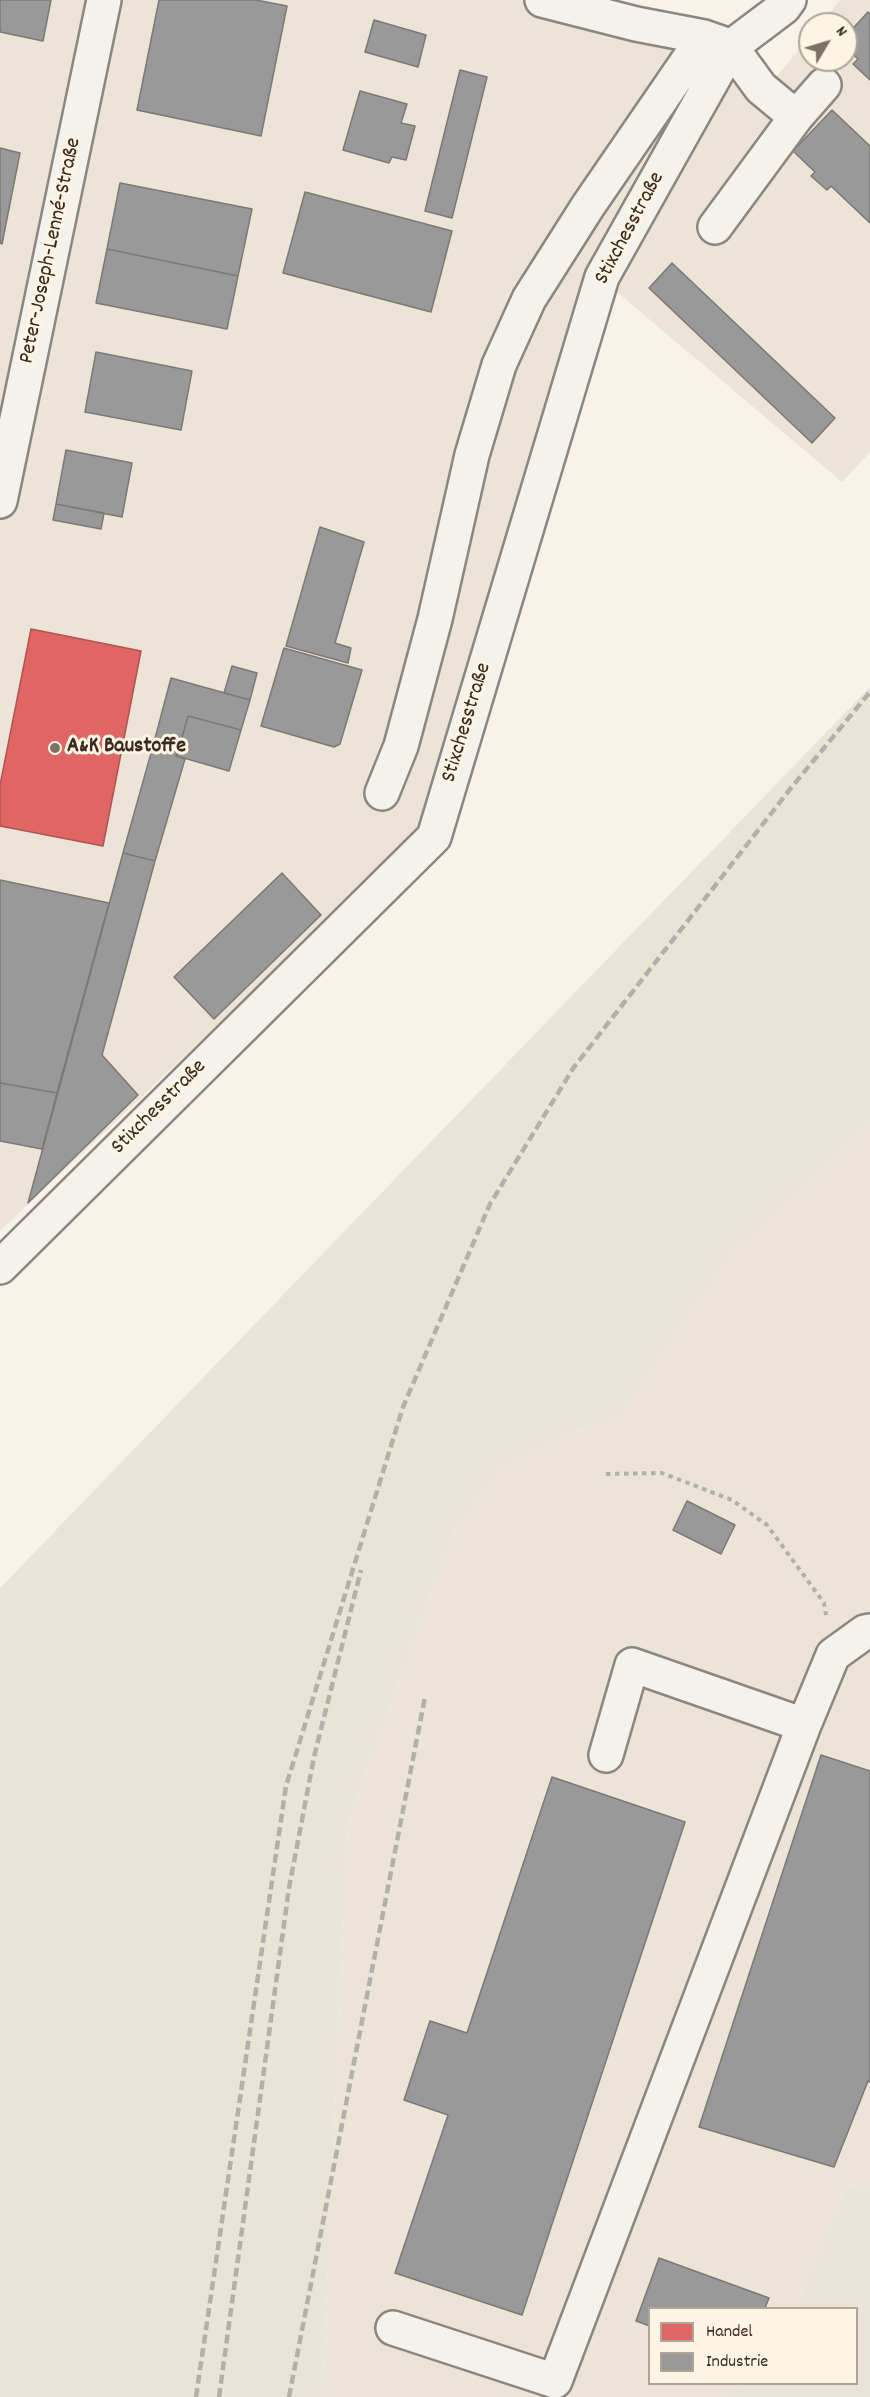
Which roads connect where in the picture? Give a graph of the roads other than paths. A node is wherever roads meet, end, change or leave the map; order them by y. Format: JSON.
{"nodes":[{"id":1,"x":104,"y":0,"type":"edge"},
{"id":2,"x":542,"y":0,"type":"edge"},
{"id":3,"x":789,"y":0,"type":"edge"},
{"id":4,"x":717,"y":42,"type":"junction"},
{"id":5,"x":824,"y":85,"type":"dead end"},
{"id":6,"x":796,"y":117,"type":"junction"},
{"id":7,"x":716,"y":227,"type":"dead end"},
{"id":8,"x":0,"y":501,"type":"edge"},
{"id":9,"x":382,"y":793,"type":"dead end"},
{"id":10,"x":0,"y":1268,"type":"edge"},
{"id":11,"x":870,"y":1630,"type":"edge"},
{"id":12,"x":804,"y":1725,"type":"junction"},
{"id":13,"x":606,"y":1755,"type":"dead end"},
{"id":14,"x":393,"y":2328,"type":"dead end"},
{"id":15,"x":551,"y":2389,"type":"edge"}],
"edges":[{"from":1,"to":8,"type":"street","name":"Peter-Joseph-Lenné-Straße"},
{"from":2,"to":4,"type":"street"},
{"from":3,"to":4,"type":"street","name":"Stixchesstraße"},
{"from":4,"to":6,"type":"street"},
{"from":4,"to":9,"type":"street"},
{"from":4,"to":10,"type":"street","name":"Stixchesstraße"},
{"from":5,"to":6,"type":"street"},
{"from":6,"to":7,"type":"street"},
{"from":11,"to":12,"type":"street"},
{"from":12,"to":13,"type":"street"},
{"from":12,"to":15,"type":"street"},
{"from":14,"to":15,"type":"street"}]}
